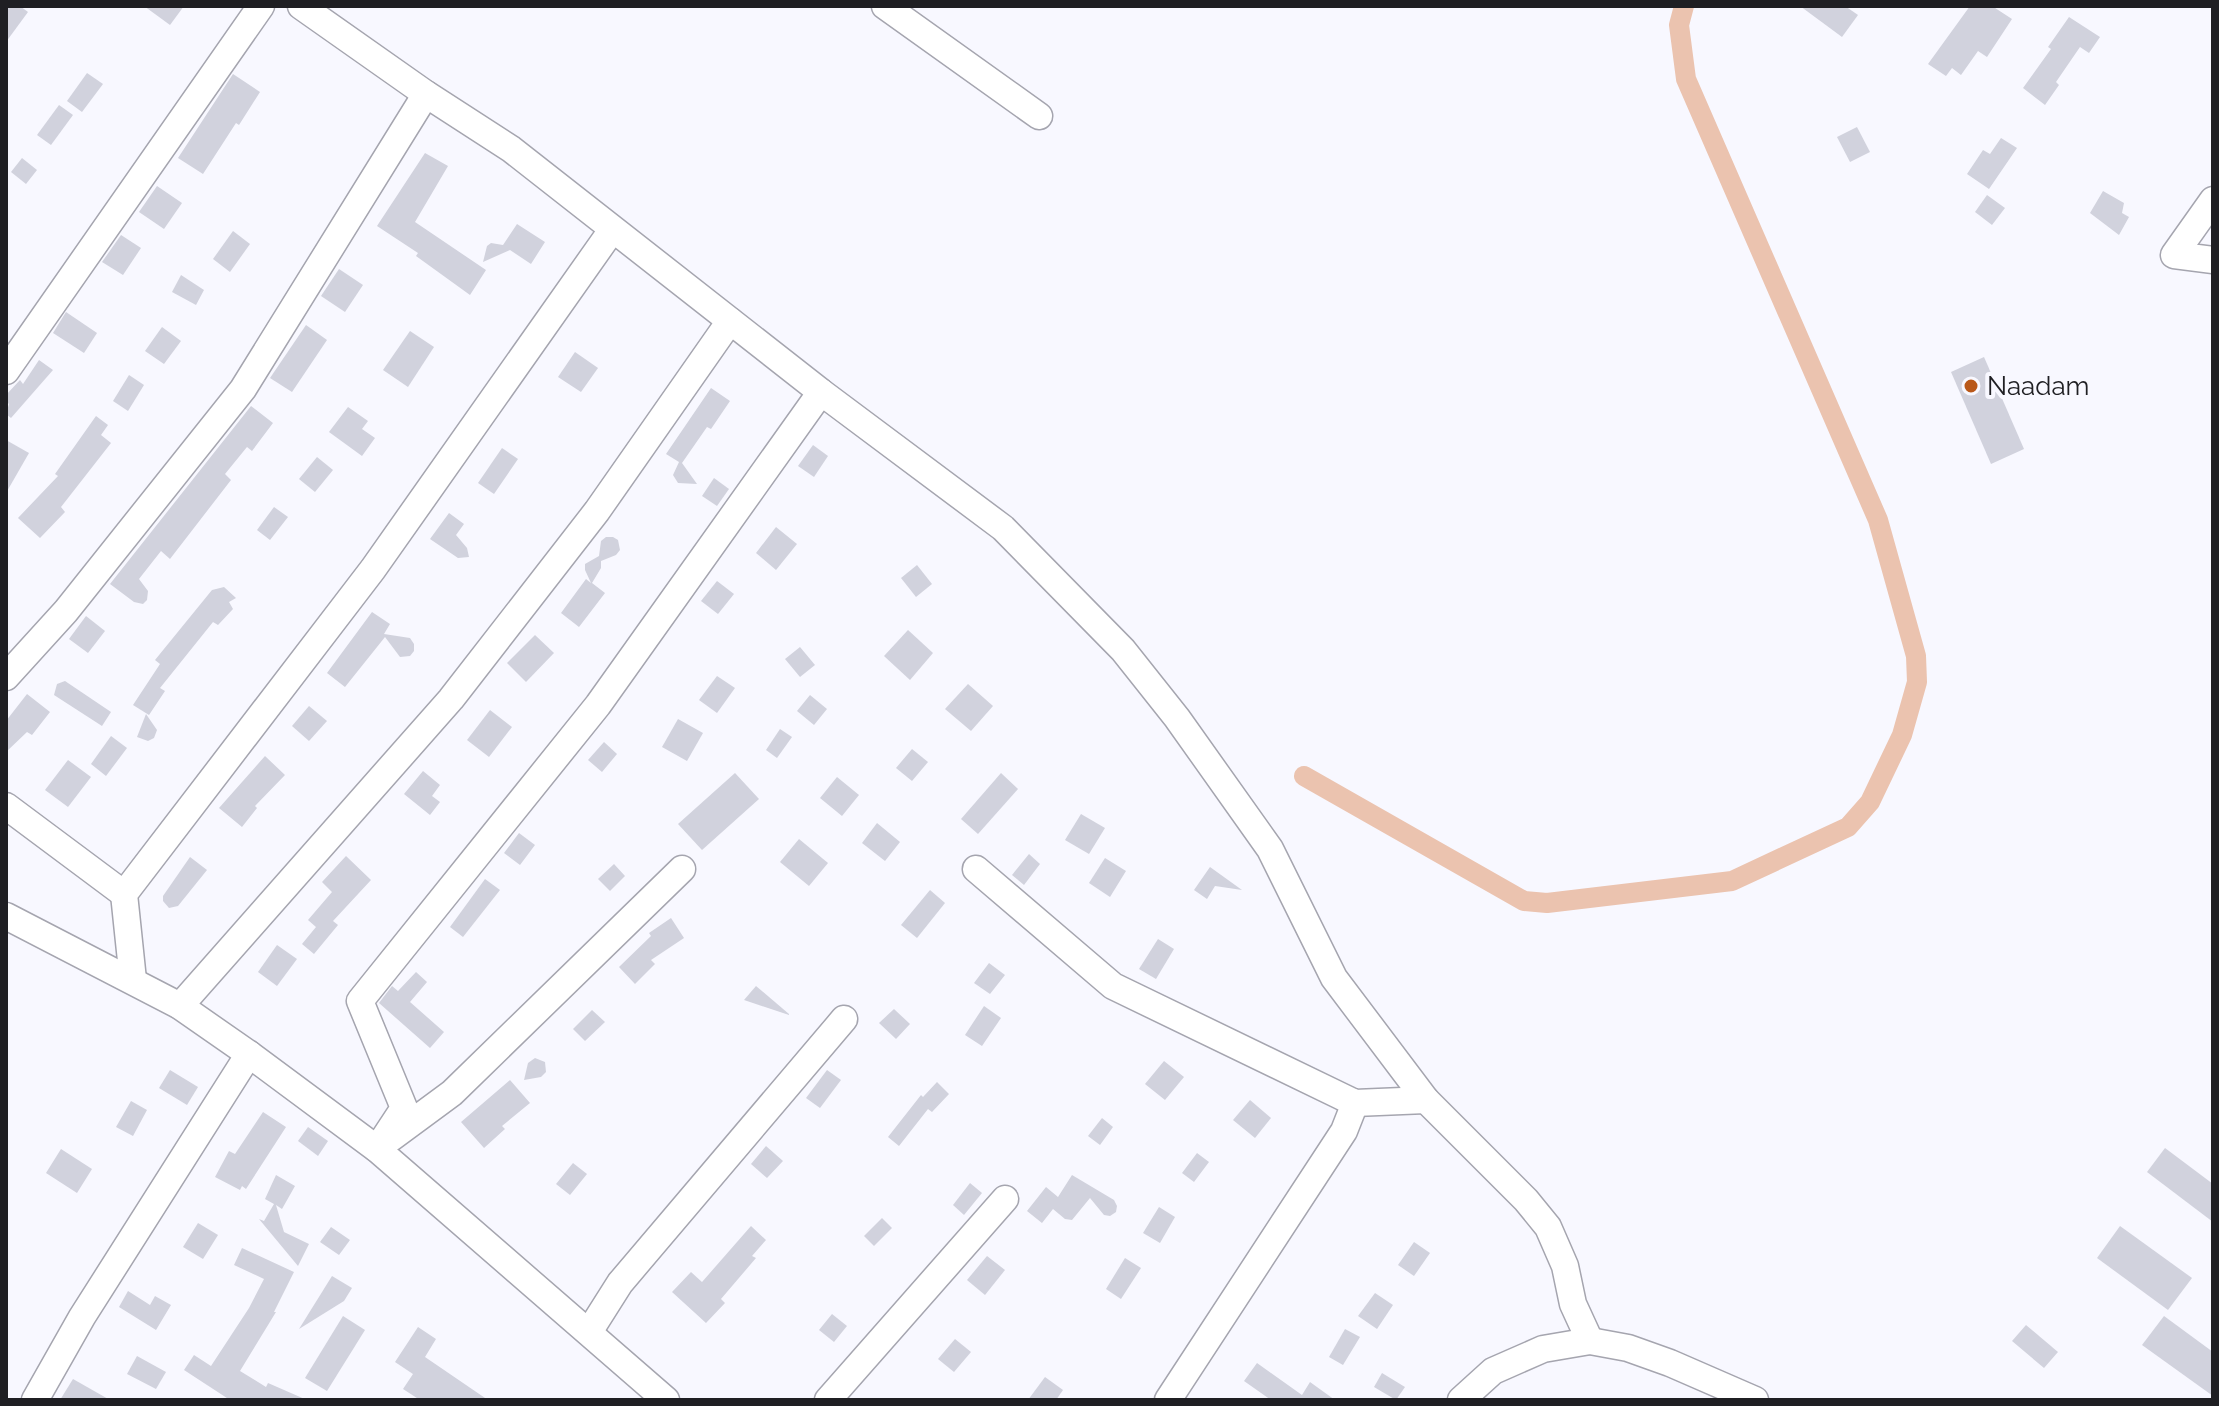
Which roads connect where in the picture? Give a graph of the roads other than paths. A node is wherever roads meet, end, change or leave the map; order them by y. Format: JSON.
{"nodes":[{"id":1,"x":261,"y":6,"type":"edge"},
{"id":2,"x":301,"y":6,"type":"edge"},
{"id":3,"x":885,"y":6,"type":"edge"},
{"id":4,"x":426,"y":94,"type":"junction"},
{"id":5,"x":1039,"y":116,"type":"dead end"},
{"id":6,"x":2213,"y":200,"type":"edge"},
{"id":7,"x":612,"y":230,"type":"junction"},
{"id":8,"x":2213,"y":260,"type":"edge"},
{"id":9,"x":730,"y":321,"type":"junction"},
{"id":10,"x":6,"y":371,"type":"edge"},
{"id":11,"x":821,"y":392,"type":"junction"},
{"id":12,"x":6,"y":677,"type":"edge"},
{"id":13,"x":6,"y":806,"type":"edge"},
{"id":14,"x":682,"y":869,"type":"dead end"},
{"id":15,"x":976,"y":869,"type":"dead end"},
{"id":16,"x":124,"y":894,"type":"junction"},
{"id":17,"x":6,"y":916,"type":"edge"},
{"id":18,"x":133,"y":980,"type":"junction"},
{"id":19,"x":180,"y":1006,"type":"junction"},
{"id":20,"x":844,"y":1019,"type":"dead end"},
{"id":21,"x":249,"y":1054,"type":"junction"},
{"id":22,"x":1426,"y":1100,"type":"junction"},
{"id":23,"x":1355,"y":1103,"type":"junction"},
{"id":24,"x":377,"y":1149,"type":"junction"},
{"id":25,"x":1005,"y":1199,"type":"dead end"},
{"id":26,"x":589,"y":1332,"type":"junction"},
{"id":27,"x":1590,"y":1341,"type":"junction"},
{"id":28,"x":35,"y":1400,"type":"edge"},
{"id":29,"x":666,"y":1400,"type":"edge"},
{"id":30,"x":828,"y":1400,"type":"edge"},
{"id":31,"x":1168,"y":1400,"type":"edge"},
{"id":32,"x":1461,"y":1400,"type":"edge"},
{"id":33,"x":1755,"y":1400,"type":"edge"}],
"edges":[{"from":1,"to":10,"type":"street"},
{"from":2,"to":4,"type":"street"},
{"from":3,"to":5,"type":"street"},
{"from":4,"to":7,"type":"street"},
{"from":4,"to":12,"type":"street"},
{"from":6,"to":8,"type":"street"},
{"from":7,"to":9,"type":"street"},
{"from":7,"to":16,"type":"street"},
{"from":9,"to":11,"type":"street"},
{"from":9,"to":19,"type":"street"},
{"from":11,"to":22,"type":"street"},
{"from":11,"to":24,"type":"street"},
{"from":13,"to":16,"type":"street"},
{"from":14,"to":24,"type":"street"},
{"from":15,"to":23,"type":"street"},
{"from":16,"to":18,"type":"street"},
{"from":17,"to":18,"type":"street"},
{"from":18,"to":19,"type":"street"},
{"from":19,"to":21,"type":"street"},
{"from":20,"to":26,"type":"street"},
{"from":21,"to":24,"type":"street"},
{"from":21,"to":28,"type":"street"},
{"from":22,"to":23,"type":"street"},
{"from":22,"to":27,"type":"street"},
{"from":23,"to":31,"type":"street"},
{"from":24,"to":26,"type":"street"},
{"from":25,"to":30,"type":"street"},
{"from":26,"to":29,"type":"street"},
{"from":27,"to":32,"type":"street"},
{"from":27,"to":33,"type":"street"}]}
